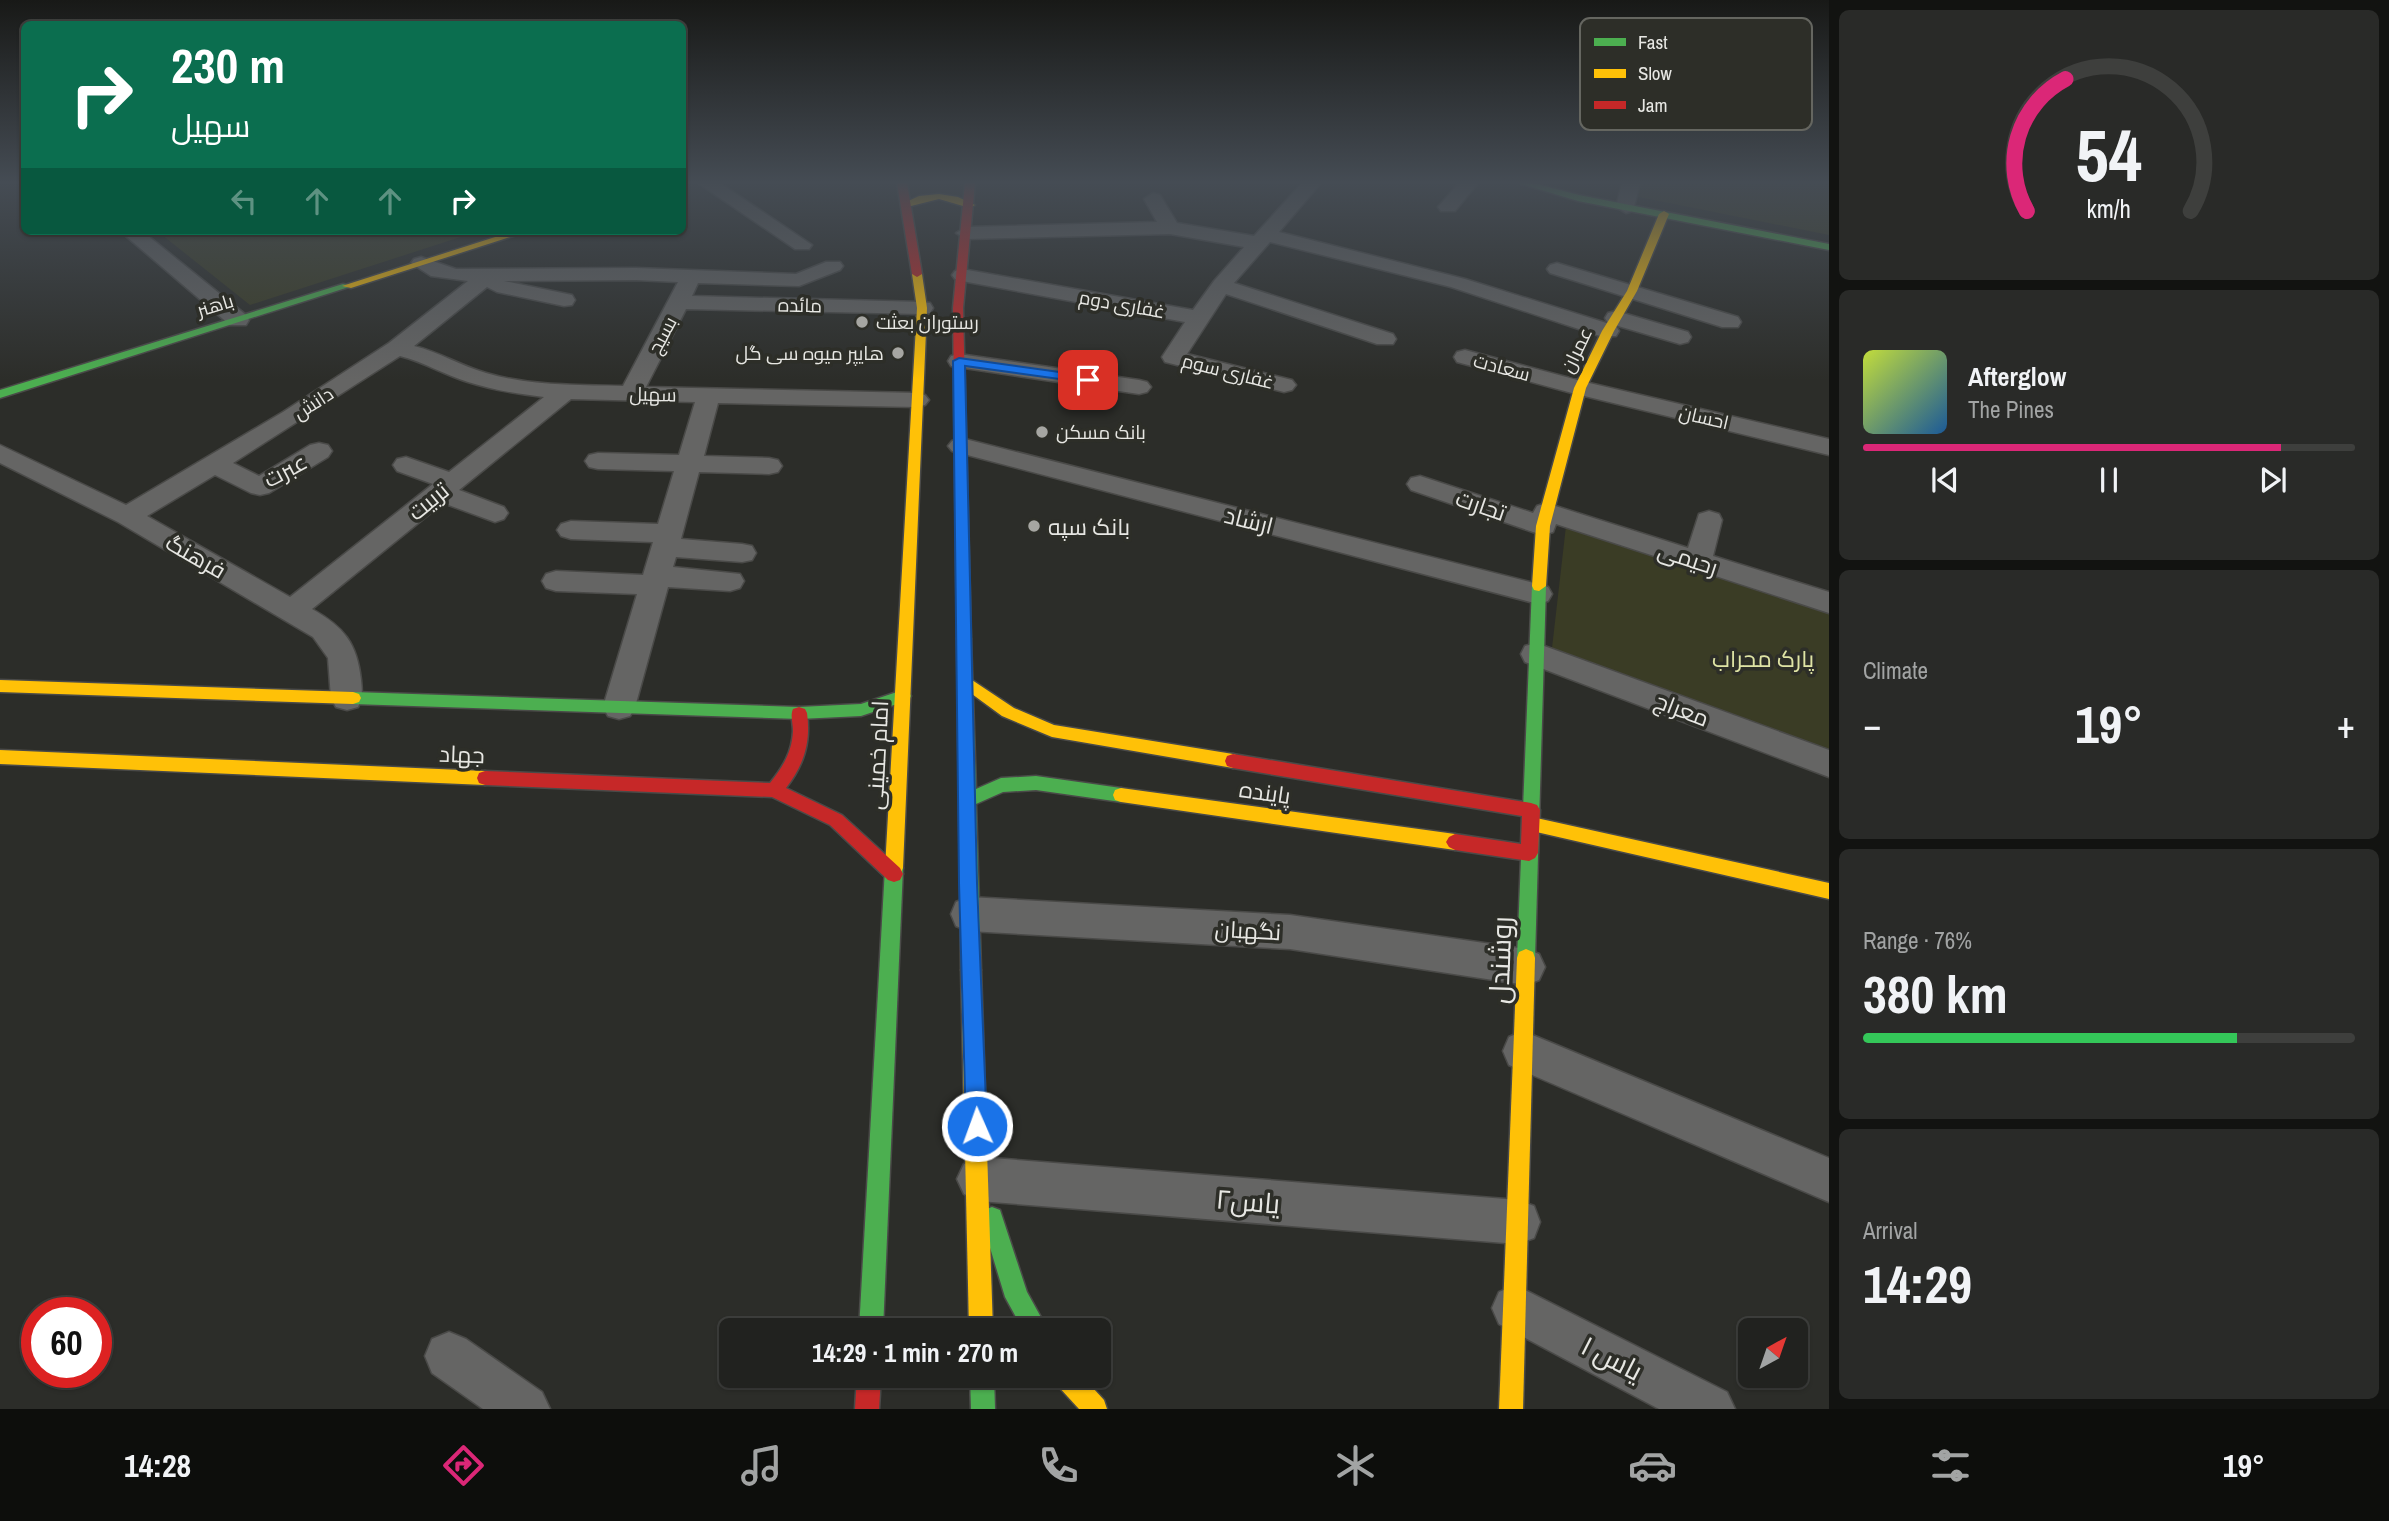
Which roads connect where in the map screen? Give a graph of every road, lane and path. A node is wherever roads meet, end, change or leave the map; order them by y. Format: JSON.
{"nodes":[{"id":1,"x":152,"y":249,"type":"edge"},
{"id":2,"x":467,"y":249,"type":"edge"},
{"id":3,"x":914,"y":249,"type":"edge"},
{"id":4,"x":964,"y":249,"type":"edge"},
{"id":5,"x":1253,"y":249,"type":"edge"},
{"id":6,"x":1305,"y":249,"type":"edge"},
{"id":7,"x":1650,"y":249,"type":"edge"},
{"id":8,"x":421,"y":263,"type":"junction"},
{"id":9,"x":833,"y":266,"type":"dead end"},
{"id":10,"x":1557,"y":269,"type":"dead end"},
{"id":11,"x":962,"y":275,"type":"junction"},
{"id":12,"x":488,"y":276,"type":"junction"},
{"id":13,"x":691,"y":277,"type":"junction"},
{"id":14,"x":1221,"y":285,"type":"junction"},
{"id":15,"x":1632,"y":291,"type":"junction"},
{"id":16,"x":564,"y":300,"type":"dead end"},
{"id":17,"x":679,"y":302,"type":"junction"},
{"id":18,"x":922,"y":308,"type":"junction"},
{"id":19,"x":1199,"y":318,"type":"junction"},
{"id":20,"x":238,"y":320,"type":"junction"},
{"id":21,"x":1730,"y":322,"type":"dead end"},
{"id":22,"x":1612,"y":325,"type":"junction"},
{"id":23,"x":1681,"y":337,"type":"dead end"},
{"id":24,"x":1385,"y":339,"type":"dead end"},
{"id":25,"x":397,"y":348,"type":"junction"},
{"id":26,"x":1465,"y":357,"type":"dead end"},
{"id":27,"x":959,"y":361,"type":"junction"},
{"id":28,"x":1284,"y":386,"type":"dead end"},
{"id":29,"x":1139,"y":387,"type":"dead end"},
{"id":30,"x":1580,"y":388,"type":"junction"},
{"id":31,"x":565,"y":392,"type":"junction"},
{"id":32,"x":631,"y":393,"type":"junction"},
{"id":33,"x":0,"y":394,"type":"edge"},
{"id":34,"x":709,"y":394,"type":"junction"},
{"id":35,"x":917,"y":400,"type":"junction"},
{"id":36,"x":961,"y":446,"type":"junction"},
{"id":37,"x":1829,"y":447,"type":"edge"},
{"id":38,"x":319,"y":452,"type":"dead end"},
{"id":39,"x":0,"y":453,"type":"edge"},
{"id":40,"x":598,"y":461,"type":"dead end"},
{"id":41,"x":214,"y":464,"type":"junction"},
{"id":42,"x":406,"y":465,"type":"dead end"},
{"id":43,"x":689,"y":465,"type":"junction"},
{"id":44,"x":769,"y":466,"type":"dead end"},
{"id":45,"x":1420,"y":484,"type":"dead end"},
{"id":46,"x":446,"y":487,"type":"junction"},
{"id":47,"x":495,"y":513,"type":"dead end"},
{"id":48,"x":127,"y":516,"type":"junction"},
{"id":49,"x":1544,"y":519,"type":"junction"},
{"id":50,"x":1709,"y":520,"type":"dead end"},
{"id":51,"x":572,"y":530,"type":"dead end"},
{"id":52,"x":667,"y":540,"type":"junction"},
{"id":53,"x":742,"y":553,"type":"dead end"},
{"id":54,"x":1698,"y":561,"type":"junction"},
{"id":55,"x":556,"y":581,"type":"dead end"},
{"id":56,"x":655,"y":581,"type":"junction"},
{"id":57,"x":730,"y":581,"type":"dead end"},
{"id":58,"x":1538,"y":594,"type":"junction"},
{"id":59,"x":1829,"y":603,"type":"edge"},
{"id":60,"x":291,"y":611,"type":"junction"},
{"id":61,"x":1536,"y":654,"type":"junction"},
{"id":62,"x":966,"y":682,"type":"junction"},
{"id":63,"x":0,"y":686,"type":"edge"},
{"id":64,"x":902,"y":696,"type":"junction"},
{"id":65,"x":347,"y":698,"type":"junction"},
{"id":66,"x":619,"y":707,"type":"junction"},
{"id":67,"x":799,"y":713,"type":"junction"},
{"id":68,"x":0,"y":757,"type":"edge"},
{"id":69,"x":1829,"y":764,"type":"edge"},
{"id":70,"x":774,"y":790,"type":"junction"},
{"id":71,"x":967,"y":800,"type":"junction"},
{"id":72,"x":1531,"y":817,"type":"junction"},
{"id":73,"x":1530,"y":853,"type":"junction"},
{"id":74,"x":894,"y":874,"type":"junction"},
{"id":75,"x":1829,"y":891,"type":"edge"},
{"id":76,"x":969,"y":914,"type":"junction"},
{"id":77,"x":1526,"y":967,"type":"junction"},
{"id":78,"x":1523,"y":1051,"type":"junction"},
{"id":79,"x":979,"y":1179,"type":"junction"},
{"id":80,"x":1829,"y":1180,"type":"edge"},
{"id":81,"x":1518,"y":1222,"type":"junction"},
{"id":82,"x":1515,"y":1308,"type":"junction"},
{"id":83,"x":872,"y":1318,"type":"edge"},
{"id":84,"x":981,"y":1318,"type":"edge"},
{"id":85,"x":1029,"y":1318,"type":"edge"},
{"id":86,"x":449,"y":1356,"type":"dead end"},
{"id":87,"x":868,"y":1388,"type":"edge"},
{"id":88,"x":982,"y":1388,"type":"edge"},
{"id":89,"x":1077,"y":1388,"type":"edge"},
{"id":90,"x":525,"y":1409,"type":"edge"},
{"id":91,"x":867,"y":1409,"type":"edge"},
{"id":92,"x":983,"y":1409,"type":"edge"},
{"id":93,"x":1095,"y":1409,"type":"edge"},
{"id":94,"x":1511,"y":1409,"type":"edge"},
{"id":95,"x":1710,"y":1409,"type":"edge"}],
"edges":[{"from":1,"to":20,"type":"street"},
{"from":2,"to":8,"type":"main road","name":"باهنر"},
{"from":3,"to":18,"type":"main road","name":"امام خمینی"},
{"from":4,"to":11,"type":"main road"},
{"from":5,"to":14,"type":"street"},
{"from":6,"to":22,"type":"street"},
{"from":7,"to":15,"type":"main road","name":"عمران"},
{"from":8,"to":12,"type":"street"},
{"from":8,"to":20,"type":"main road","name":"باهنر"},
{"from":9,"to":13,"type":"street"},
{"from":10,"to":15,"type":"street"},
{"from":11,"to":19,"type":"street","name":"غفاری دوم"},
{"from":11,"to":27,"type":"main road"},
{"from":12,"to":13,"type":"street"},
{"from":12,"to":16,"type":"street"},
{"from":12,"to":25,"type":"street","name":"دانش"},
{"from":13,"to":17,"type":"street","name":"بسیج"},
{"from":14,"to":19,"type":"street"},
{"from":14,"to":24,"type":"street"},
{"from":15,"to":21,"type":"street"},
{"from":15,"to":22,"type":"main road","name":"عمران"},
{"from":17,"to":18,"type":"street","name":"مائده"},
{"from":17,"to":32,"type":"street","name":"بسیج"},
{"from":18,"to":35,"type":"main road","name":"امام خمینی"},
{"from":19,"to":28,"type":"street","name":"غفاری سوم"},
{"from":20,"to":33,"type":"main road","name":"باهنر"},
{"from":22,"to":23,"type":"street"},
{"from":22,"to":30,"type":"main road","name":"عمران"},
{"from":25,"to":31,"type":"street","name":"سهیل"},
{"from":25,"to":41,"type":"street","name":"دانش"},
{"from":26,"to":30,"type":"street","name":"سعادت"},
{"from":27,"to":29,"type":"street"},
{"from":27,"to":36,"type":"main road"},
{"from":30,"to":37,"type":"street","name":"احسان"},
{"from":30,"to":49,"type":"main road","name":"عمران"},
{"from":31,"to":32,"type":"street","name":"سهیل"},
{"from":31,"to":46,"type":"street","name":"تربیت"},
{"from":32,"to":34,"type":"street","name":"سهیل"},
{"from":34,"to":35,"type":"street","name":"سهیل"},
{"from":34,"to":43,"type":"street"},
{"from":35,"to":64,"type":"main road","name":"امام خمینی"},
{"from":36,"to":58,"type":"street","name":"ارشاد"},
{"from":36,"to":62,"type":"main road"},
{"from":38,"to":41,"type":"street","name":"عبرت"},
{"from":39,"to":48,"type":"street","name":"فرهنگ"},
{"from":40,"to":43,"type":"street"},
{"from":41,"to":48,"type":"street","name":"دانش"},
{"from":42,"to":46,"type":"street"},
{"from":43,"to":44,"type":"street"},
{"from":43,"to":52,"type":"street"},
{"from":45,"to":49,"type":"street","name":"تجارت"},
{"from":46,"to":47,"type":"street"},
{"from":46,"to":60,"type":"street","name":"تربیت"},
{"from":48,"to":60,"type":"street","name":"فرهنگ"},
{"from":49,"to":54,"type":"street","name":"رحیمی"},
{"from":49,"to":58,"type":"main road","name":"روشندل"},
{"from":50,"to":54,"type":"street"},
{"from":51,"to":52,"type":"street"},
{"from":52,"to":53,"type":"street"},
{"from":52,"to":56,"type":"street"},
{"from":54,"to":59,"type":"street","name":"رحیمی"},
{"from":55,"to":56,"type":"street"},
{"from":56,"to":57,"type":"street"},
{"from":56,"to":66,"type":"street"},
{"from":58,"to":61,"type":"main road","name":"روشندل"},
{"from":60,"to":65,"type":"street","name":"فرهنگ"},
{"from":61,"to":69,"type":"street","name":"معراج"},
{"from":61,"to":72,"type":"main road","name":"روشندل"},
{"from":62,"to":71,"type":"main road"},
{"from":62,"to":72,"type":"main road","name":"پاینده"},
{"from":63,"to":65,"type":"main road"},
{"from":64,"to":67,"type":"main road"},
{"from":64,"to":74,"type":"main road","name":"امام خمینی"},
{"from":65,"to":66,"type":"main road"},
{"from":66,"to":67,"type":"main road"},
{"from":67,"to":70,"type":"main road"},
{"from":68,"to":70,"type":"main road","name":"جهاد"},
{"from":70,"to":74,"type":"main road","name":"جهاد"},
{"from":71,"to":73,"type":"main road","name":"پاینده"},
{"from":71,"to":76,"type":"main road"},
{"from":72,"to":73,"type":"main road","name":"روشندل"},
{"from":72,"to":75,"type":"main road","name":"پاینده"},
{"from":73,"to":77,"type":"main road","name":"روشندل"},
{"from":74,"to":83,"type":"main road","name":"امام خمینی"},
{"from":76,"to":77,"type":"street","name":"نگهبان"},
{"from":76,"to":79,"type":"main road"},
{"from":77,"to":78,"type":"main road","name":"روشندل"},
{"from":78,"to":80,"type":"street"},
{"from":78,"to":81,"type":"main road","name":"روشندل"},
{"from":79,"to":81,"type":"street","name":"یاس۲"},
{"from":79,"to":84,"type":"main road"},
{"from":79,"to":85,"type":"main road"},
{"from":81,"to":82,"type":"main road","name":"روشندل"},
{"from":82,"to":94,"type":"main road","name":"روشندل"},
{"from":82,"to":95,"type":"street","name":"یاس ۱"},
{"from":86,"to":90,"type":"street"},
{"from":87,"to":91,"type":"main road"},
{"from":88,"to":92,"type":"main road"},
{"from":89,"to":93,"type":"main road"}]}
